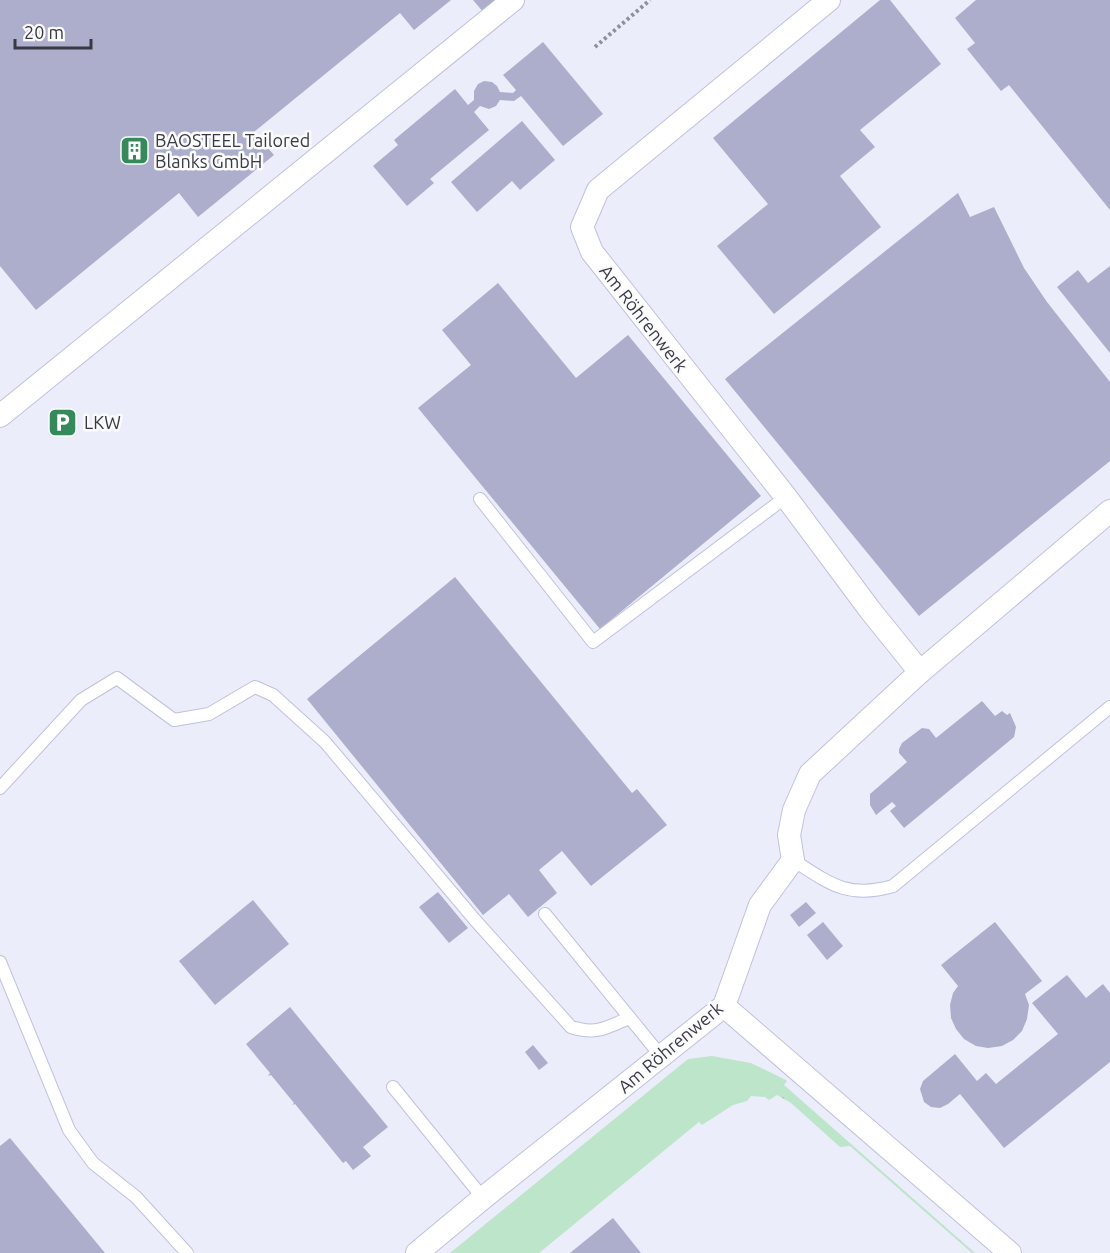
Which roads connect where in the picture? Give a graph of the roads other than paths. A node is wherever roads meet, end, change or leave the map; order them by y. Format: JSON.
{"nodes":[{"id":1,"x":513,"y":0,"type":"edge"},
{"id":2,"x":829,"y":0,"type":"edge"},
{"id":3,"x":0,"y":416,"type":"edge"},
{"id":4,"x":786,"y":497,"type":"junction"},
{"id":5,"x":480,"y":499,"type":"dead end"},
{"id":6,"x":1110,"y":511,"type":"edge"},
{"id":7,"x":921,"y":672,"type":"junction"},
{"id":8,"x":1110,"y":707,"type":"edge"},
{"id":9,"x":0,"y":788,"type":"edge"},
{"id":10,"x":794,"y":860,"type":"junction"},
{"id":11,"x":545,"y":914,"type":"dead end"},
{"id":12,"x":0,"y":962,"type":"edge"},
{"id":13,"x":724,"y":1006,"type":"junction"},
{"id":14,"x":628,"y":1018,"type":"junction"},
{"id":15,"x":660,"y":1056,"type":"junction"},
{"id":16,"x":393,"y":1087,"type":"dead end"},
{"id":17,"x":483,"y":1198,"type":"junction"},
{"id":18,"x":187,"y":1253,"type":"edge"},
{"id":19,"x":417,"y":1253,"type":"edge"},
{"id":20,"x":1010,"y":1253,"type":"edge"}],
"edges":[{"from":1,"to":3,"type":"street"},
{"from":2,"to":4,"type":"street","name":"Am Röhrenwerk"},
{"from":4,"to":5,"type":"lane"},
{"from":4,"to":7,"type":"street","name":"Am Röhrenwerk"},
{"from":6,"to":7,"type":"street"},
{"from":7,"to":10,"type":"street"},
{"from":8,"to":10,"type":"lane"},
{"from":9,"to":14,"type":"lane"},
{"from":10,"to":13,"type":"street","name":"Am Röhrenwerk"},
{"from":11,"to":14,"type":"lane"},
{"from":12,"to":18,"type":"lane"},
{"from":13,"to":15,"type":"street","name":"Am Röhrenwerk"},
{"from":13,"to":20,"type":"street"},
{"from":14,"to":15,"type":"lane"},
{"from":15,"to":17,"type":"street","name":"Am Röhrenwerk"},
{"from":16,"to":17,"type":"lane"},
{"from":17,"to":19,"type":"street","name":"Am Röhrenwerk"}]}
